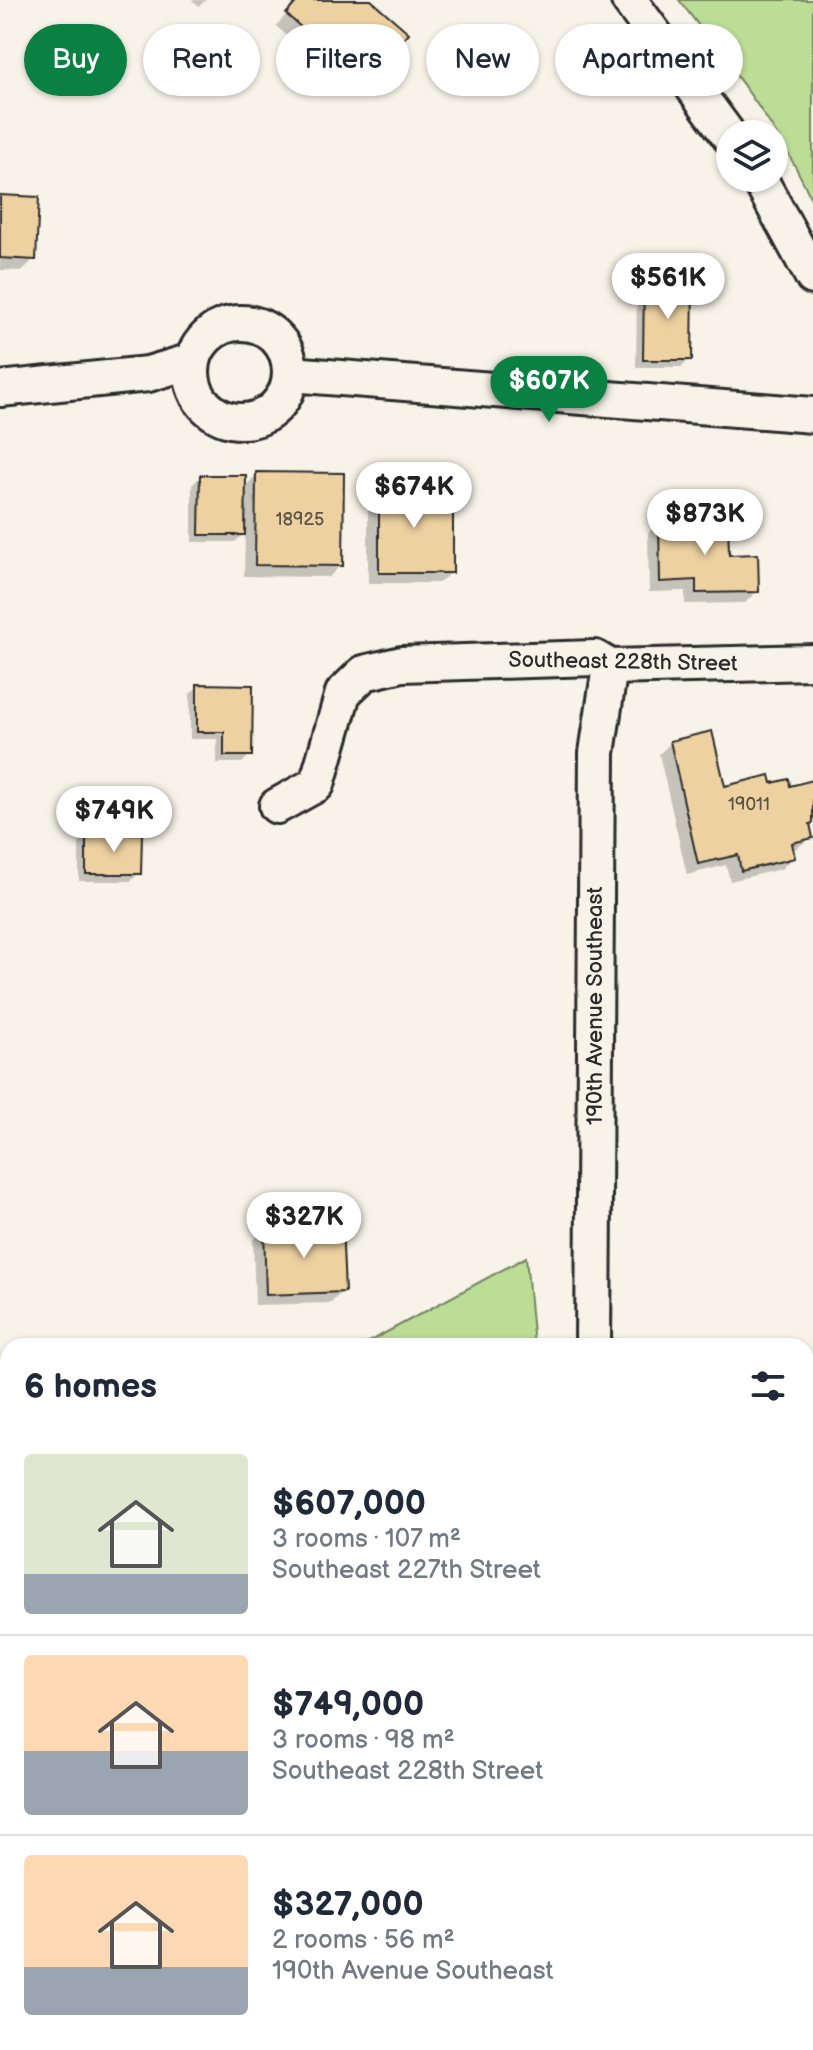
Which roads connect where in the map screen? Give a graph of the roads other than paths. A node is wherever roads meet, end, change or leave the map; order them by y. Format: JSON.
{"nodes":[{"id":1,"x":629,"y":0,"type":"edge"},
{"id":2,"x":717,"y":120,"type":"edge"},
{"id":3,"x":767,"y":192,"type":"edge"},
{"id":4,"x":813,"y":277,"type":"edge"},
{"id":5,"x":192,"y":361,"type":"junction"},
{"id":6,"x":290,"y":374,"type":"junction"},
{"id":7,"x":0,"y":389,"type":"edge"},
{"id":8,"x":813,"y":415,"type":"edge"},
{"id":9,"x":813,"y":662,"type":"edge"},
{"id":10,"x":610,"y":667,"type":"junction"},
{"id":11,"x":277,"y":806,"type":"dead end"},
{"id":12,"x":593,"y":1338,"type":"edge"}],
"edges":[{"from":1,"to":2,"type":"street"},
{"from":3,"to":4,"type":"street"},
{"from":5,"to":6,"type":"street"},
{"from":5,"to":6,"type":"street"},
{"from":5,"to":7,"type":"street"},
{"from":6,"to":8,"type":"street"},
{"from":9,"to":10,"type":"street","name":"Southeast 228th Street"},
{"from":10,"to":11,"type":"street","name":"Southeast 228th Street"},
{"from":10,"to":12,"type":"street","name":"190th Avenue Southeast"}]}
